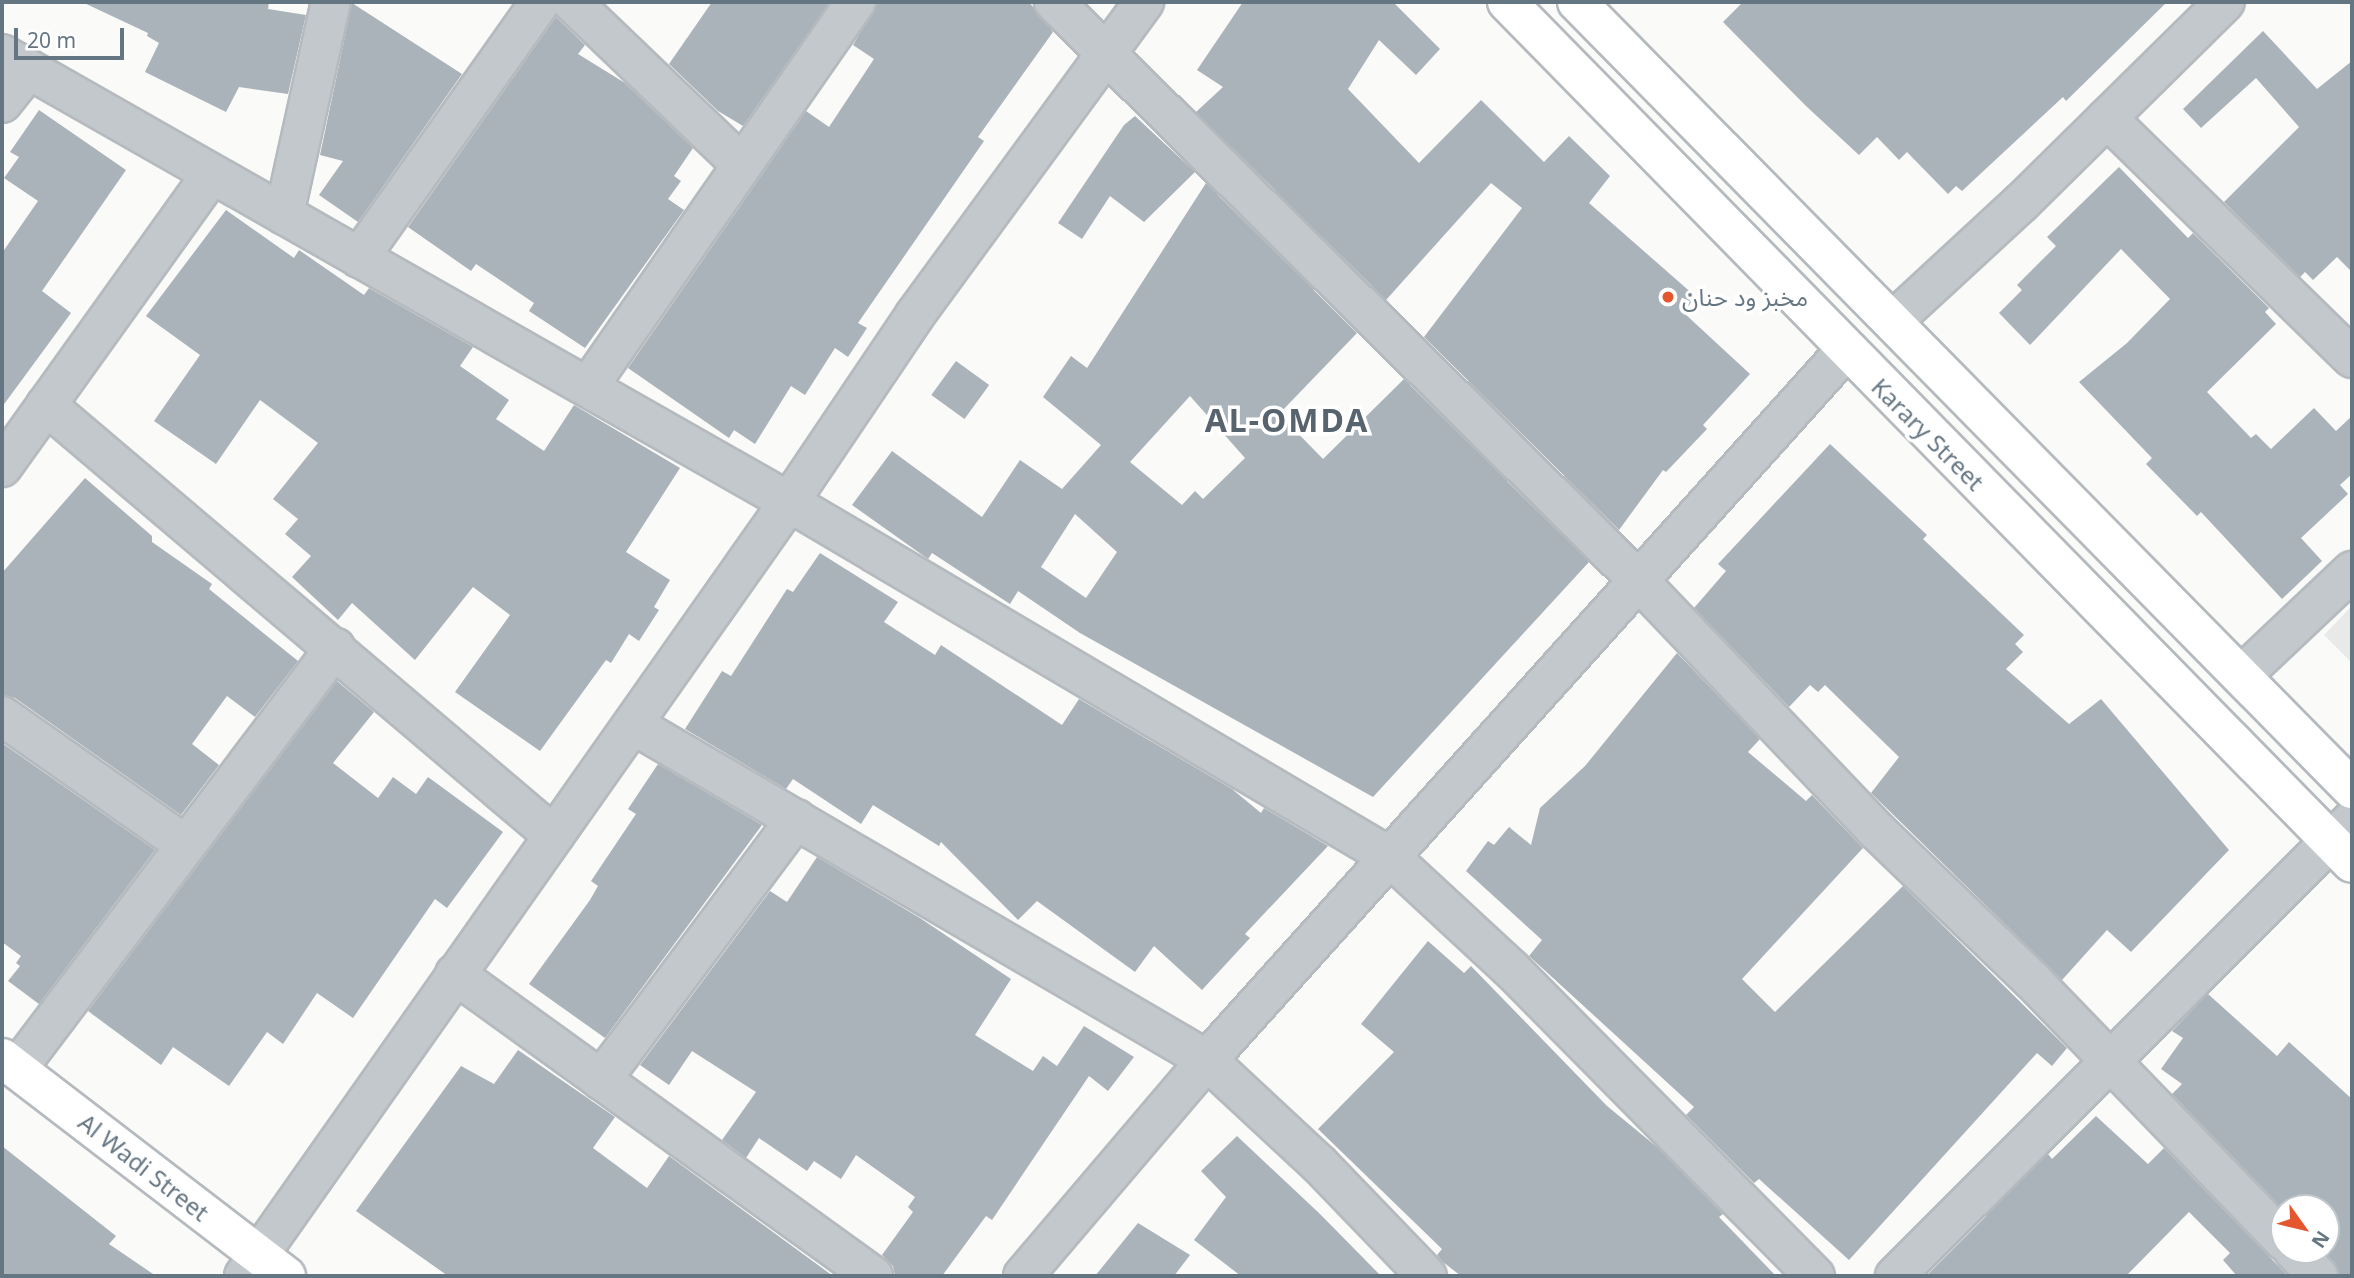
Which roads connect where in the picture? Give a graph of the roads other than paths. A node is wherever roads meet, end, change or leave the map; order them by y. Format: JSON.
{"nodes":[{"id":1,"x":331,"y":2,"type":"edge"},
{"id":2,"x":540,"y":2,"type":"edge"},
{"id":3,"x":572,"y":2,"type":"edge"},
{"id":4,"x":856,"y":2,"type":"edge"},
{"id":5,"x":1055,"y":2,"type":"edge"},
{"id":6,"x":1144,"y":2,"type":"edge"},
{"id":7,"x":1507,"y":2,"type":"edge"},
{"id":8,"x":1577,"y":2,"type":"edge"},
{"id":9,"x":2225,"y":2,"type":"edge"},
{"id":10,"x":1104,"y":52,"type":"junction"},
{"id":11,"x":15,"y":61,"type":"edge"},
{"id":12,"x":1638,"y":62,"type":"junction"},
{"id":13,"x":1603,"y":98,"type":"junction"},
{"id":14,"x":2,"y":103,"type":"edge"},
{"id":15,"x":2106,"y":118,"type":"junction"},
{"id":16,"x":741,"y":163,"type":"junction"},
{"id":17,"x":212,"y":174,"type":"junction"},
{"id":18,"x":285,"y":215,"type":"junction"},
{"id":19,"x":359,"y":258,"type":"junction"},
{"id":20,"x":1894,"y":320,"type":"junction"},
{"id":21,"x":1846,"y":350,"type":"junction"},
{"id":22,"x":2352,"y":358,"type":"edge"},
{"id":23,"x":588,"y":387,"type":"junction"},
{"id":24,"x":46,"y":405,"type":"junction"},
{"id":25,"x":2,"y":467,"type":"edge"},
{"id":26,"x":789,"y":502,"type":"junction"},
{"id":27,"x":2352,"y":571,"type":"edge"},
{"id":28,"x":1637,"y":579,"type":"junction"},
{"id":29,"x":335,"y":648,"type":"junction"},
{"id":30,"x":2241,"y":676,"type":"junction"},
{"id":31,"x":2,"y":716,"type":"edge"},
{"id":32,"x":634,"y":725,"type":"junction"},
{"id":33,"x":2352,"y":789,"type":"edge"},
{"id":34,"x":796,"y":820,"type":"junction"},
{"id":35,"x":554,"y":836,"type":"junction"},
{"id":36,"x":2345,"y":842,"type":"edge"},
{"id":37,"x":183,"y":844,"type":"junction"},
{"id":38,"x":1390,"y":857,"type":"junction"},
{"id":39,"x":455,"y":974,"type":"junction"},
{"id":40,"x":1207,"y":1060,"type":"junction"},
{"id":41,"x":2106,"y":1061,"type":"junction"},
{"id":42,"x":9,"y":1064,"type":"edge"},
{"id":43,"x":601,"y":1080,"type":"junction"},
{"id":44,"x":2270,"y":1227,"type":"edge"},
{"id":45,"x":263,"y":1270,"type":"edge"},
{"id":46,"x":873,"y":1276,"type":"edge"},
{"id":47,"x":1023,"y":1276,"type":"edge"},
{"id":48,"x":1427,"y":1276,"type":"edge"},
{"id":49,"x":1815,"y":1276,"type":"edge"},
{"id":50,"x":1895,"y":1276,"type":"edge"}],
"edges":[{"from":1,"to":18,"type":"street"},
{"from":2,"to":19,"type":"street"},
{"from":3,"to":16,"type":"street"},
{"from":4,"to":16,"type":"street"},
{"from":5,"to":10,"type":"street"},
{"from":6,"to":10,"type":"street"},
{"from":7,"to":13,"type":"main road","name":"Karary Street"},
{"from":8,"to":12,"type":"main road"},
{"from":9,"to":15,"type":"street"},
{"from":10,"to":26,"type":"street"},
{"from":10,"to":28,"type":"street"},
{"from":11,"to":14,"type":"street"},
{"from":11,"to":17,"type":"street"},
{"from":12,"to":13,"type":"main road"},
{"from":12,"to":20,"type":"main road"},
{"from":13,"to":21,"type":"main road","name":"Karary Street"},
{"from":15,"to":20,"type":"street"},
{"from":15,"to":22,"type":"street"},
{"from":16,"to":23,"type":"street"},
{"from":17,"to":18,"type":"street"},
{"from":17,"to":24,"type":"street"},
{"from":18,"to":19,"type":"street"},
{"from":19,"to":23,"type":"street"},
{"from":20,"to":30,"type":"main road"},
{"from":21,"to":28,"type":"street"},
{"from":21,"to":36,"type":"main road","name":"Karary Street"},
{"from":23,"to":26,"type":"street"},
{"from":24,"to":25,"type":"street"},
{"from":24,"to":29,"type":"street"},
{"from":26,"to":32,"type":"street"},
{"from":26,"to":38,"type":"street"},
{"from":27,"to":30,"type":"street"},
{"from":28,"to":38,"type":"street"},
{"from":28,"to":41,"type":"street"},
{"from":29,"to":35,"type":"street"},
{"from":29,"to":37,"type":"street"},
{"from":30,"to":33,"type":"main road"},
{"from":31,"to":37,"type":"street"},
{"from":32,"to":34,"type":"street"},
{"from":32,"to":35,"type":"street"},
{"from":34,"to":40,"type":"street"},
{"from":34,"to":43,"type":"street"},
{"from":35,"to":39,"type":"street"},
{"from":36,"to":41,"type":"street"},
{"from":37,"to":42,"type":"street"},
{"from":38,"to":40,"type":"street"},
{"from":38,"to":49,"type":"street"},
{"from":39,"to":43,"type":"street"},
{"from":39,"to":45,"type":"street"},
{"from":40,"to":47,"type":"street"},
{"from":40,"to":48,"type":"street"},
{"from":41,"to":44,"type":"street"},
{"from":41,"to":50,"type":"street"},
{"from":42,"to":45,"type":"main road","name":"Al Wadi Street"},
{"from":43,"to":46,"type":"street"}]}
